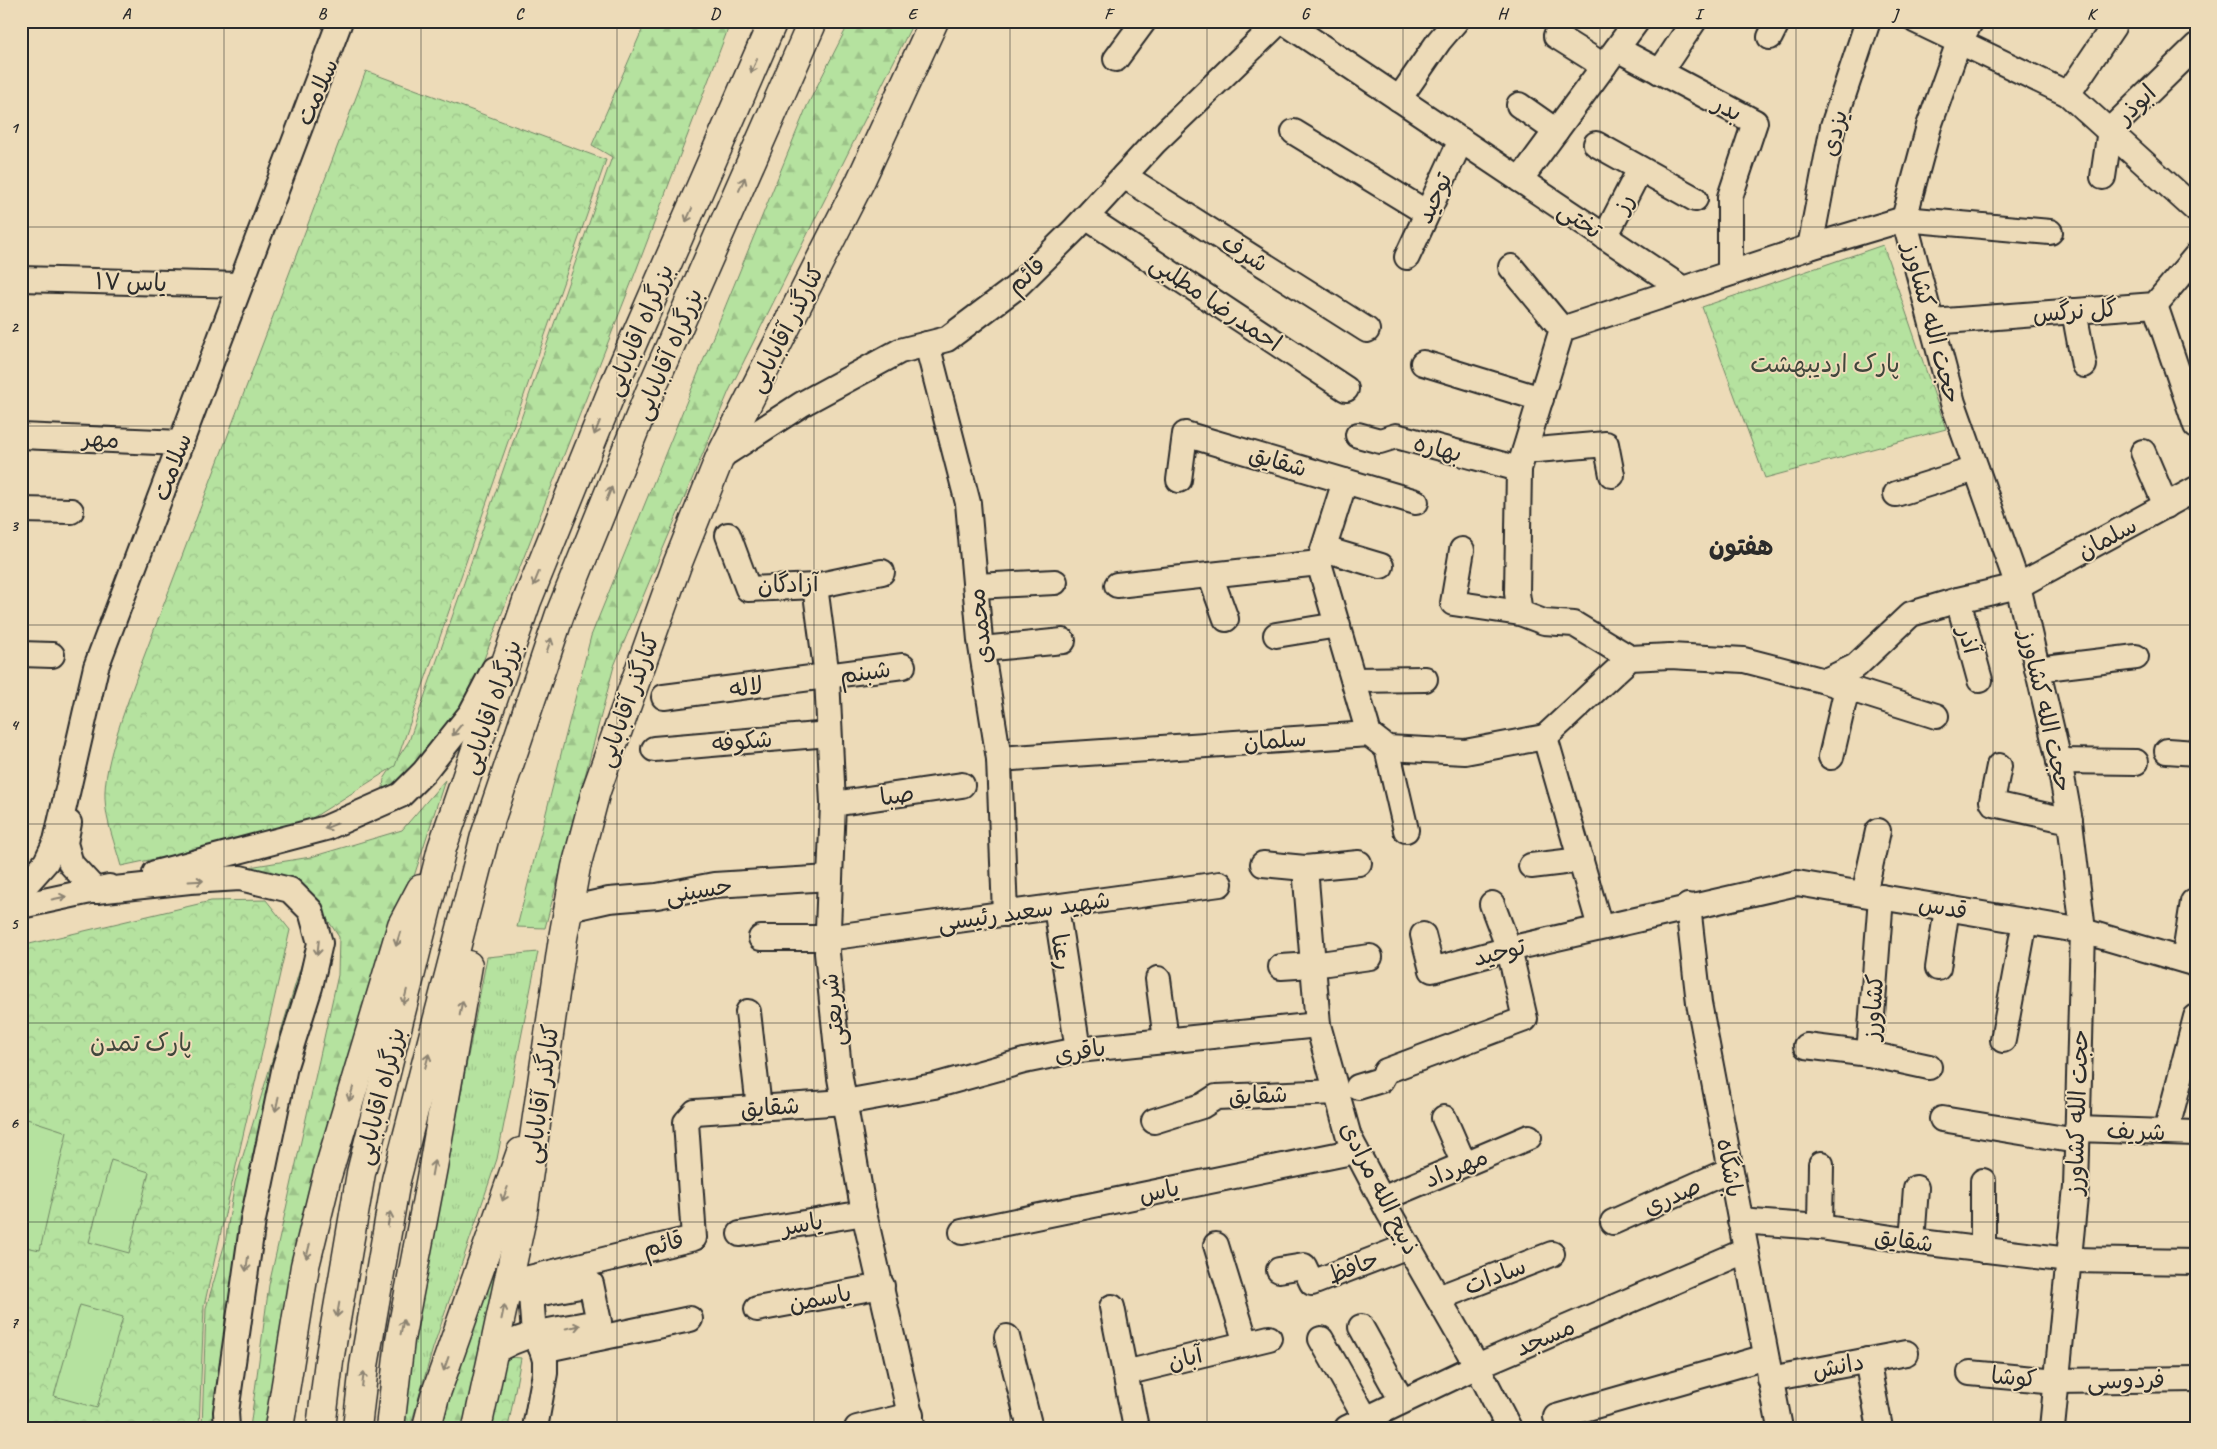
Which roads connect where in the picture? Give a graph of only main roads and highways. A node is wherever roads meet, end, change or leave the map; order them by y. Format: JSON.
{"nodes":[{"id":1,"x":773,"y":21,"type":"edge"},
{"id":2,"x":812,"y":21,"type":"edge"},
{"id":3,"x":934,"y":21,"type":"edge"},
{"id":4,"x":534,"y":691,"type":"junction"},
{"id":5,"x":442,"y":848,"type":"junction"},
{"id":6,"x":541,"y":1099,"type":"junction"},
{"id":7,"x":279,"y":1428,"type":"edge"},
{"id":8,"x":321,"y":1428,"type":"edge"},
{"id":9,"x":357,"y":1428,"type":"edge"},
{"id":10,"x":390,"y":1428,"type":"edge"},
{"id":11,"x":428,"y":1428,"type":"edge"},
{"id":12,"x":477,"y":1428,"type":"edge"}],
"edges":[{"from":1,"to":5,"type":"main road","name":"بزرگراه اقابابایی","one_way":true},
{"from":4,"to":2,"type":"main road","name":"بزرگراه آقابابایی","one_way":true},
{"from":3,"to":6,"type":"main road","name":"کنارگذر آقابابایی"},
{"from":9,"to":4,"type":"main road","name":"بزرگراه اقابابایی","one_way":true},
{"from":10,"to":4,"type":"main road","one_way":true},
{"from":5,"to":7,"type":"main road","one_way":true},
{"from":5,"to":8,"type":"main road","name":"بزرگراه اقابابایی","one_way":true},
{"from":6,"to":11,"type":"main road","one_way":true},
{"from":12,"to":6,"type":"main road","name":"کنارگذر آقابابایی","one_way":true}]}
